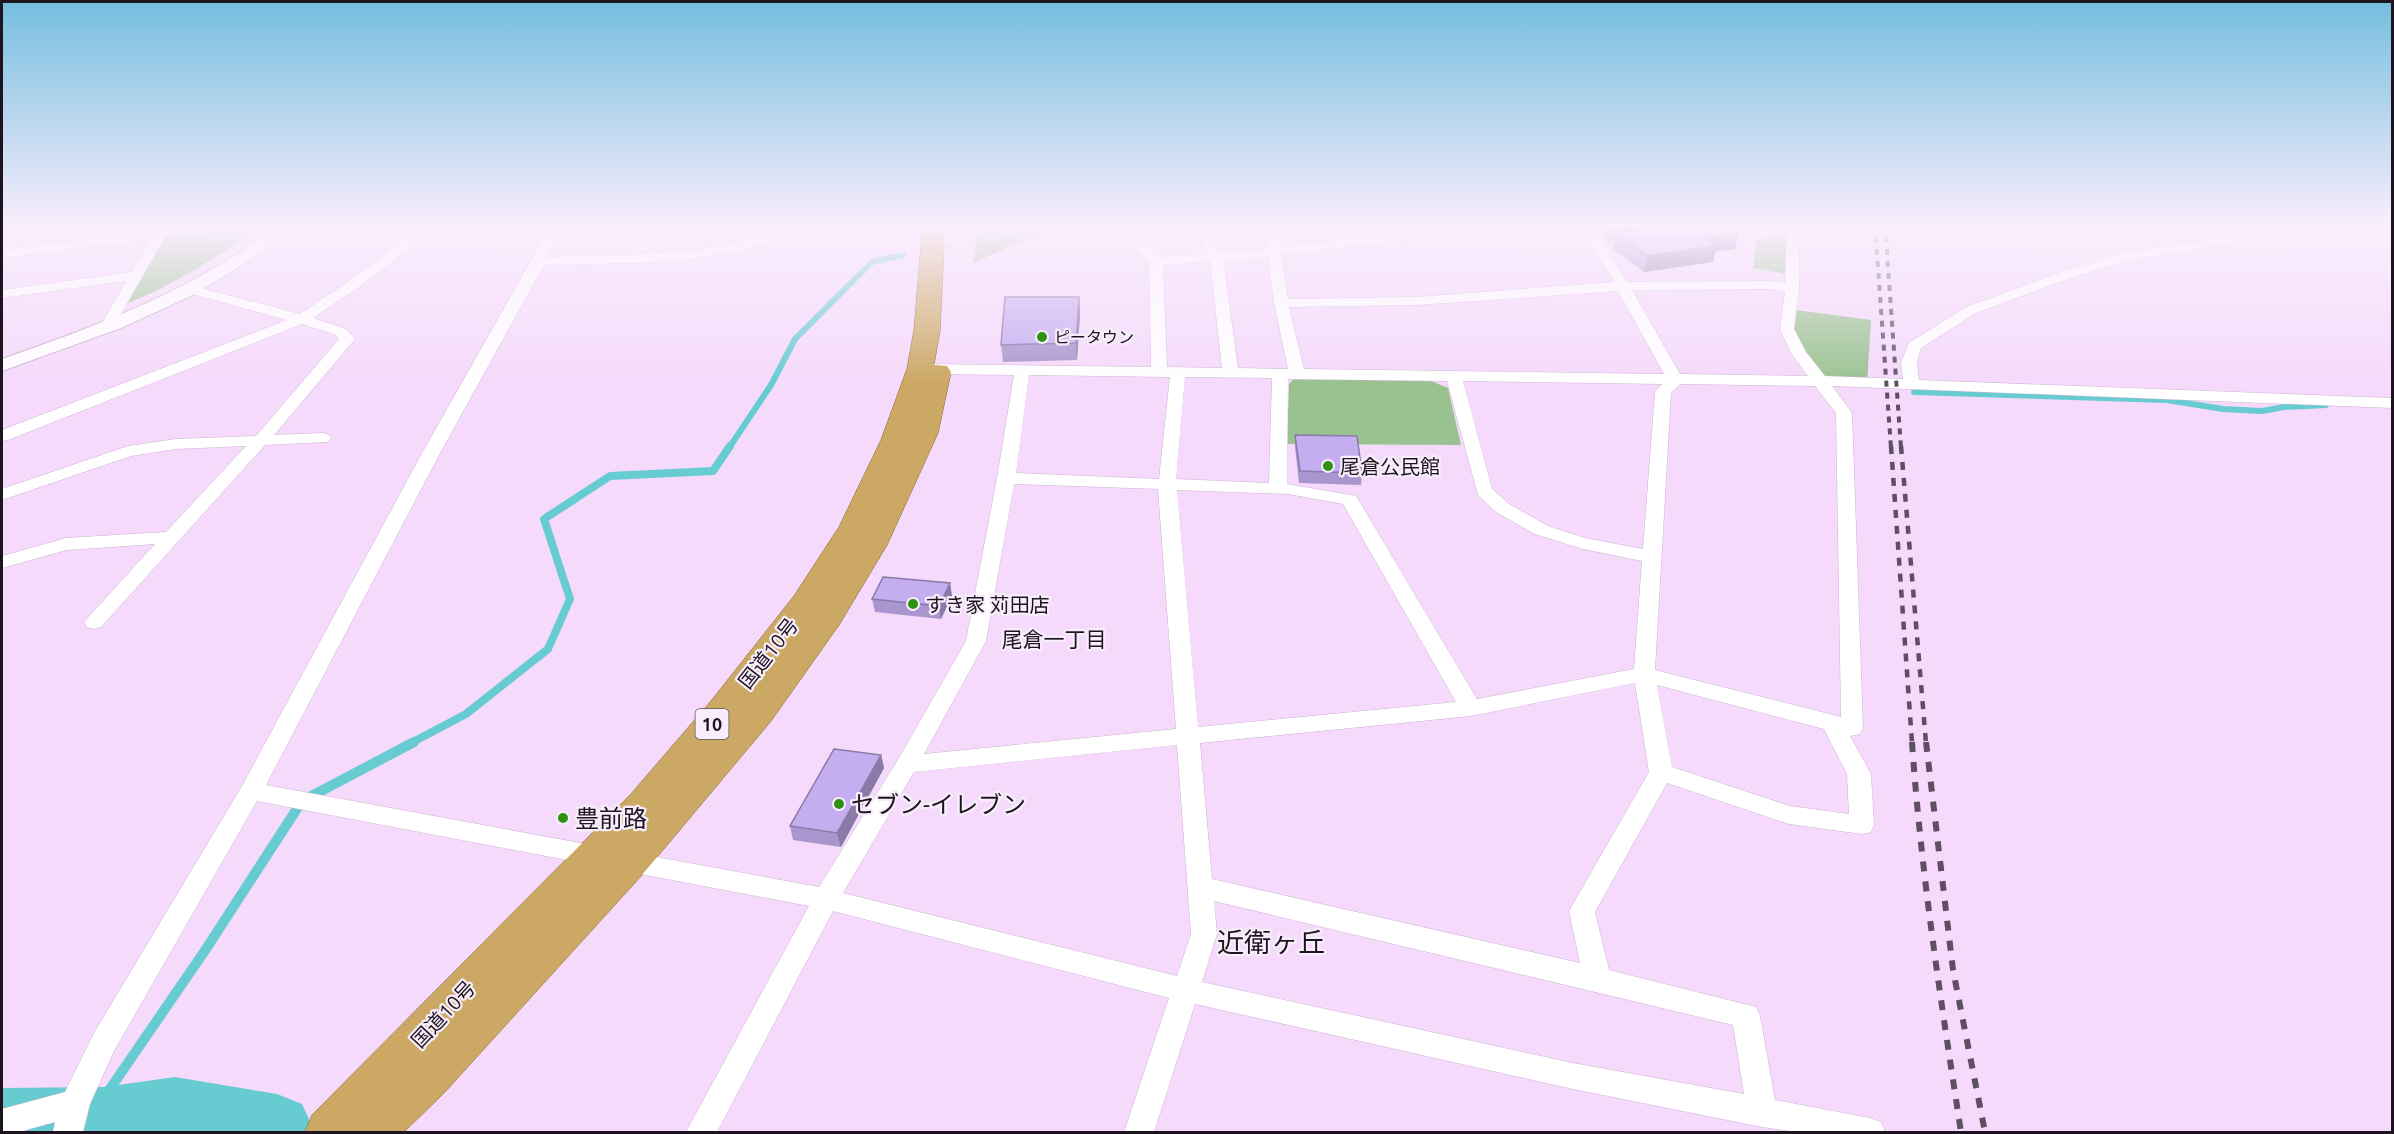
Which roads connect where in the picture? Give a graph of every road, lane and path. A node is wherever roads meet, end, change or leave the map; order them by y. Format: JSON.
{"nodes":[{"id":1,"x":120,"y":278,"type":"edge"},
{"id":2,"x":133,"y":278,"type":"edge"},
{"id":3,"x":209,"y":278,"type":"edge"},
{"id":4,"x":362,"y":278,"type":"edge"},
{"id":5,"x":529,"y":278,"type":"edge"},
{"id":6,"x":947,"y":278,"type":"edge"},
{"id":7,"x":1158,"y":278,"type":"edge"},
{"id":8,"x":1219,"y":278,"type":"edge"},
{"id":9,"x":1279,"y":278,"type":"edge"},
{"id":10,"x":1618,"y":278,"type":"edge"},
{"id":11,"x":1792,"y":278,"type":"edge"},
{"id":12,"x":2058,"y":278,"type":"edge"},
{"id":13,"x":1623,"y":286,"type":"junction"},
{"id":14,"x":190,"y":289,"type":"junction"},
{"id":15,"x":1792,"y":289,"type":"junction"},
{"id":16,"x":2,"y":294,"type":"edge"},
{"id":17,"x":1281,"y":303,"type":"junction"},
{"id":18,"x":302,"y":320,"type":"junction"},
{"id":19,"x":108,"y":325,"type":"junction"},
{"id":20,"x":2,"y":365,"type":"edge"},
{"id":21,"x":929,"y":370,"type":"junction"},
{"id":22,"x":1022,"y":372,"type":"junction"},
{"id":23,"x":1168,"y":372,"type":"junction"},
{"id":24,"x":1231,"y":374,"type":"junction"},
{"id":25,"x":1289,"y":374,"type":"junction"},
{"id":26,"x":1454,"y":377,"type":"junction"},
{"id":27,"x":1675,"y":380,"type":"junction"},
{"id":28,"x":1821,"y":381,"type":"junction"},
{"id":29,"x":1911,"y":385,"type":"junction"},
{"id":30,"x":2392,"y":403,"type":"edge"},
{"id":31,"x":2,"y":436,"type":"edge"},
{"id":32,"x":321,"y":438,"type":"dead end"},
{"id":33,"x":261,"y":440,"type":"junction"},
{"id":34,"x":1006,"y":478,"type":"junction"},
{"id":35,"x":1167,"y":484,"type":"junction"},
{"id":36,"x":1278,"y":488,"type":"junction"},
{"id":37,"x":2,"y":495,"type":"edge"},
{"id":38,"x":171,"y":537,"type":"junction"},
{"id":39,"x":1652,"y":557,"type":"junction"},
{"id":40,"x":2,"y":562,"type":"edge"},
{"id":41,"x":94,"y":622,"type":"dead end"},
{"id":42,"x":1644,"y":674,"type":"junction"},
{"id":43,"x":1471,"y":708,"type":"junction"},
{"id":44,"x":1832,"y":723,"type":"junction"},
{"id":45,"x":1187,"y":736,"type":"junction"},
{"id":46,"x":907,"y":764,"type":"junction"},
{"id":47,"x":1661,"y":772,"type":"junction"},
{"id":48,"x":251,"y":791,"type":"junction"},
{"id":49,"x":610,"y":860,"type":"junction"},
{"id":50,"x":1200,"y":887,"type":"junction"},
{"id":51,"x":826,"y":899,"type":"junction"},
{"id":52,"x":1597,"y":979,"type":"junction"},
{"id":53,"x":1185,"y":990,"type":"junction"},
{"id":54,"x":75,"y":1103,"type":"junction"},
{"id":55,"x":1762,"y":1113,"type":"junction"},
{"id":56,"x":2,"y":1124,"type":"edge"},
{"id":57,"x":68,"y":1132,"type":"edge"},
{"id":58,"x":330,"y":1132,"type":"edge"},
{"id":59,"x":369,"y":1132,"type":"edge"},
{"id":60,"x":701,"y":1132,"type":"edge"},
{"id":61,"x":1139,"y":1132,"type":"edge"},
{"id":62,"x":1861,"y":1132,"type":"edge"}],
"edges":[{"from":1,"to":16,"type":"street"},
{"from":2,"to":19,"type":"street"},
{"from":3,"to":14,"type":"street"},
{"from":4,"to":18,"type":"street"},
{"from":5,"to":48,"type":"street"},
{"from":6,"to":21,"type":"highway","name":"国道10号","number":"10"},
{"from":7,"to":23,"type":"street"},
{"from":8,"to":24,"type":"street"},
{"from":9,"to":17,"type":"street"},
{"from":10,"to":13,"type":"street"},
{"from":11,"to":15,"type":"street"},
{"from":12,"to":29,"type":"street"},
{"from":13,"to":15,"type":"street"},
{"from":13,"to":17,"type":"street"},
{"from":13,"to":27,"type":"street"},
{"from":14,"to":18,"type":"street"},
{"from":14,"to":19,"type":"street"},
{"from":15,"to":28,"type":"street"},
{"from":17,"to":25,"type":"street"},
{"from":18,"to":31,"type":"street"},
{"from":18,"to":33,"type":"street"},
{"from":19,"to":20,"type":"street"},
{"from":21,"to":22,"type":"street"},
{"from":21,"to":49,"type":"highway","name":"国道10号","number":"10"},
{"from":22,"to":23,"type":"street"},
{"from":22,"to":34,"type":"street"},
{"from":23,"to":24,"type":"street"},
{"from":23,"to":35,"type":"street"},
{"from":24,"to":25,"type":"street"},
{"from":25,"to":26,"type":"street"},
{"from":25,"to":36,"type":"street"},
{"from":26,"to":27,"type":"street"},
{"from":26,"to":39,"type":"street"},
{"from":27,"to":28,"type":"street"},
{"from":27,"to":39,"type":"street"},
{"from":28,"to":29,"type":"street"},
{"from":28,"to":44,"type":"street"},
{"from":29,"to":30,"type":"street"},
{"from":32,"to":33,"type":"street"},
{"from":33,"to":37,"type":"street"},
{"from":33,"to":38,"type":"street"},
{"from":34,"to":35,"type":"street"},
{"from":34,"to":46,"type":"street"},
{"from":35,"to":36,"type":"street"},
{"from":35,"to":45,"type":"street"},
{"from":36,"to":43,"type":"street"},
{"from":38,"to":40,"type":"street"},
{"from":38,"to":41,"type":"street"},
{"from":39,"to":42,"type":"street"},
{"from":42,"to":43,"type":"street"},
{"from":42,"to":44,"type":"street"},
{"from":42,"to":47,"type":"street"},
{"from":43,"to":45,"type":"street"},
{"from":44,"to":47,"type":"street"},
{"from":45,"to":46,"type":"street"},
{"from":45,"to":50,"type":"street"},
{"from":46,"to":51,"type":"street"},
{"from":47,"to":52,"type":"street"},
{"from":48,"to":49,"type":"street"},
{"from":48,"to":54,"type":"street"},
{"from":49,"to":51,"type":"street"},
{"from":49,"to":58,"type":"highway","name":"国道10号","number":"10"},
{"from":49,"to":59,"type":"highway","name":"国道10号","number":"10"},
{"from":50,"to":52,"type":"street"},
{"from":50,"to":53,"type":"street"},
{"from":51,"to":53,"type":"street"},
{"from":51,"to":60,"type":"street"},
{"from":52,"to":55,"type":"street"},
{"from":53,"to":55,"type":"street"},
{"from":53,"to":61,"type":"street"},
{"from":54,"to":56,"type":"street"},
{"from":54,"to":57,"type":"street"},
{"from":55,"to":62,"type":"street"}]}
